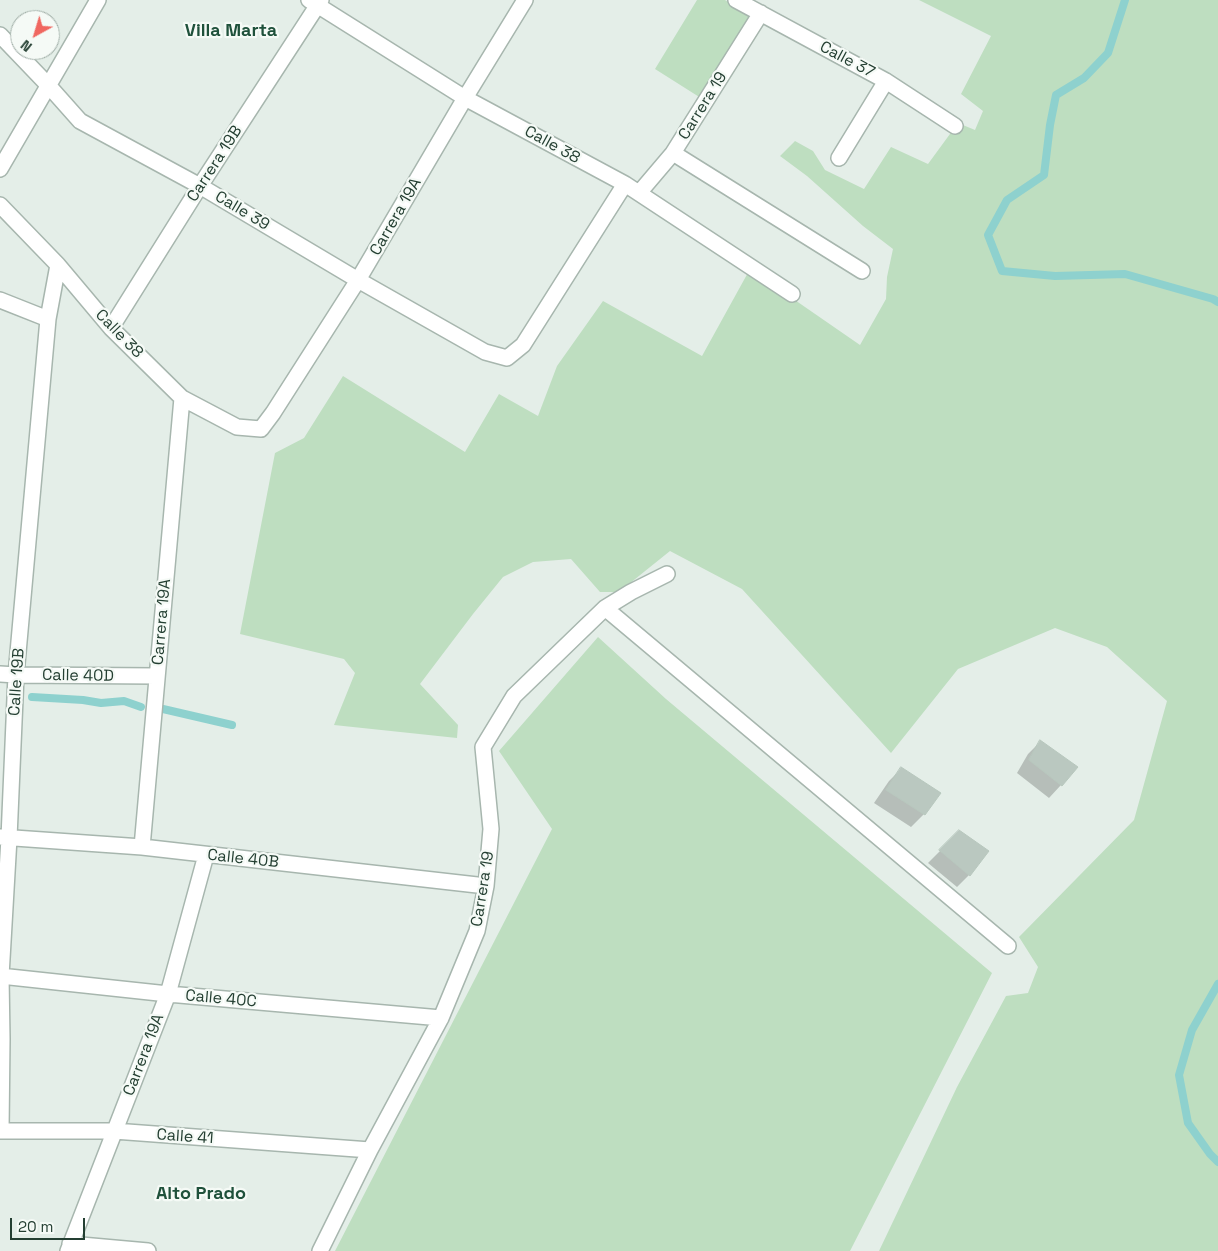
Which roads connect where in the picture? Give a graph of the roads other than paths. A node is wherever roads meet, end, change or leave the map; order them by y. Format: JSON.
{"nodes":[{"id":1,"x":98,"y":0,"type":"edge"},
{"id":2,"x":524,"y":0,"type":"edge"},
{"id":3,"x":736,"y":0,"type":"edge"},
{"id":4,"x":316,"y":2,"type":"edge"},
{"id":5,"x":761,"y":13,"type":"junction"},
{"id":6,"x":0,"y":35,"type":"edge"},
{"id":7,"x":886,"y":81,"type":"junction"},
{"id":8,"x":48,"y":85,"type":"junction"},
{"id":9,"x":465,"y":98,"type":"junction"},
{"id":10,"x":955,"y":126,"type":"dead end"},
{"id":11,"x":673,"y":153,"type":"junction"},
{"id":12,"x":839,"y":158,"type":"dead end"},
{"id":13,"x":0,"y":169,"type":"edge"},
{"id":14,"x":625,"y":184,"type":"junction"},
{"id":15,"x":200,"y":186,"type":"junction"},
{"id":16,"x":639,"y":193,"type":"junction"},
{"id":17,"x":0,"y":205,"type":"edge"},
{"id":18,"x":58,"y":265,"type":"junction"},
{"id":19,"x":862,"y":271,"type":"dead end"},
{"id":20,"x":358,"y":280,"type":"junction"},
{"id":21,"x":792,"y":294,"type":"dead end"},
{"id":22,"x":0,"y":300,"type":"edge"},
{"id":23,"x":48,"y":319,"type":"junction"},
{"id":24,"x":111,"y":328,"type":"junction"},
{"id":25,"x":182,"y":398,"type":"junction"},
{"id":26,"x":261,"y":430,"type":"joint"},
{"id":27,"x":667,"y":574,"type":"dead end"},
{"id":28,"x":605,"y":608,"type":"junction"},
{"id":29,"x":0,"y":674,"type":"edge"},
{"id":30,"x":16,"y":675,"type":"junction"},
{"id":31,"x":157,"y":676,"type":"junction"},
{"id":32,"x":5,"y":838,"type":"edge"},
{"id":33,"x":142,"y":847,"type":"junction"},
{"id":34,"x":206,"y":855,"type":"junction"},
{"id":35,"x":486,"y":886,"type":"junction"},
{"id":36,"x":1008,"y":946,"type":"dead end"},
{"id":37,"x":0,"y":976,"type":"edge"},
{"id":38,"x":168,"y":994,"type":"junction"},
{"id":39,"x":442,"y":1018,"type":"junction"},
{"id":40,"x":0,"y":1131,"type":"edge"},
{"id":41,"x":114,"y":1131,"type":"junction"},
{"id":42,"x":370,"y":1150,"type":"junction"},
{"id":43,"x":69,"y":1248,"type":"edge"},
{"id":44,"x":148,"y":1251,"type":"edge"},
{"id":45,"x":320,"y":1251,"type":"edge"}],
"edges":[{"from":1,"to":8,"type":"street"},
{"from":2,"to":9,"type":"street","name":"Carrera 19A"},
{"from":3,"to":5,"type":"street","name":"Calle 37"},
{"from":4,"to":9,"type":"street","name":"Calle 38"},
{"from":4,"to":15,"type":"street","name":"Carrera 19B"},
{"from":5,"to":7,"type":"street","name":"Calle 37"},
{"from":5,"to":11,"type":"street","name":"Carrera 19"},
{"from":6,"to":8,"type":"street","name":"Calle 39"},
{"from":7,"to":10,"type":"street","name":"Calle 37"},
{"from":7,"to":12,"type":"street"},
{"from":8,"to":13,"type":"street"},
{"from":8,"to":15,"type":"street","name":"Calle 39"},
{"from":9,"to":14,"type":"street","name":"Calle 38"},
{"from":9,"to":20,"type":"street","name":"Carrera 19A"},
{"from":11,"to":16,"type":"street","name":"Carrera 19"},
{"from":11,"to":19,"type":"street"},
{"from":14,"to":16,"type":"street","name":"Calle 38"},
{"from":14,"to":20,"type":"street","name":"Calle 39"},
{"from":15,"to":20,"type":"street","name":"Calle 39"},
{"from":15,"to":24,"type":"street","name":"Carrera 19B"},
{"from":16,"to":21,"type":"street","name":"Calle 38"},
{"from":17,"to":18,"type":"street","name":"Calle 38"},
{"from":18,"to":23,"type":"street","name":"Calle 19B"},
{"from":18,"to":24,"type":"street","name":"Calle 38"},
{"from":20,"to":26,"type":"street","name":"Carrera 19A"},
{"from":22,"to":23,"type":"street"},
{"from":23,"to":30,"type":"street","name":"Calle 19B"},
{"from":24,"to":25,"type":"street","name":"Calle 38"},
{"from":25,"to":26,"type":"street","name":"Calle 38"},
{"from":25,"to":31,"type":"street","name":"Carrera 19A"},
{"from":27,"to":28,"type":"street","name":"Carrera 19"},
{"from":28,"to":35,"type":"street","name":"Carrera 19"},
{"from":28,"to":36,"type":"street"},
{"from":29,"to":30,"type":"street","name":"Calle 40D"},
{"from":30,"to":31,"type":"street","name":"Calle 40D"},
{"from":30,"to":32,"type":"street","name":"Calle 19B"},
{"from":31,"to":33,"type":"street","name":"Carrera 19A"},
{"from":32,"to":33,"type":"street","name":"Calle 40B"},
{"from":32,"to":37,"type":"street","name":"Calle 19B"},
{"from":33,"to":34,"type":"street","name":"Calle 40B"},
{"from":34,"to":35,"type":"street","name":"Calle 40B"},
{"from":34,"to":38,"type":"street","name":"Carrera 19A"},
{"from":35,"to":39,"type":"street","name":"Carrera 19"},
{"from":37,"to":38,"type":"street","name":"Calle 40C"},
{"from":37,"to":40,"type":"street","name":"Calle 19B"},
{"from":38,"to":39,"type":"street","name":"Calle 40C"},
{"from":38,"to":41,"type":"street","name":"Carrera 19A"},
{"from":39,"to":42,"type":"street","name":"Carrera 19"},
{"from":40,"to":41,"type":"street","name":"Calle 41"},
{"from":41,"to":42,"type":"street","name":"Calle 41"},
{"from":41,"to":43,"type":"street","name":"Carrera 19A"},
{"from":42,"to":45,"type":"street","name":"Carrera 19"},
{"from":43,"to":44,"type":"street"}]}
